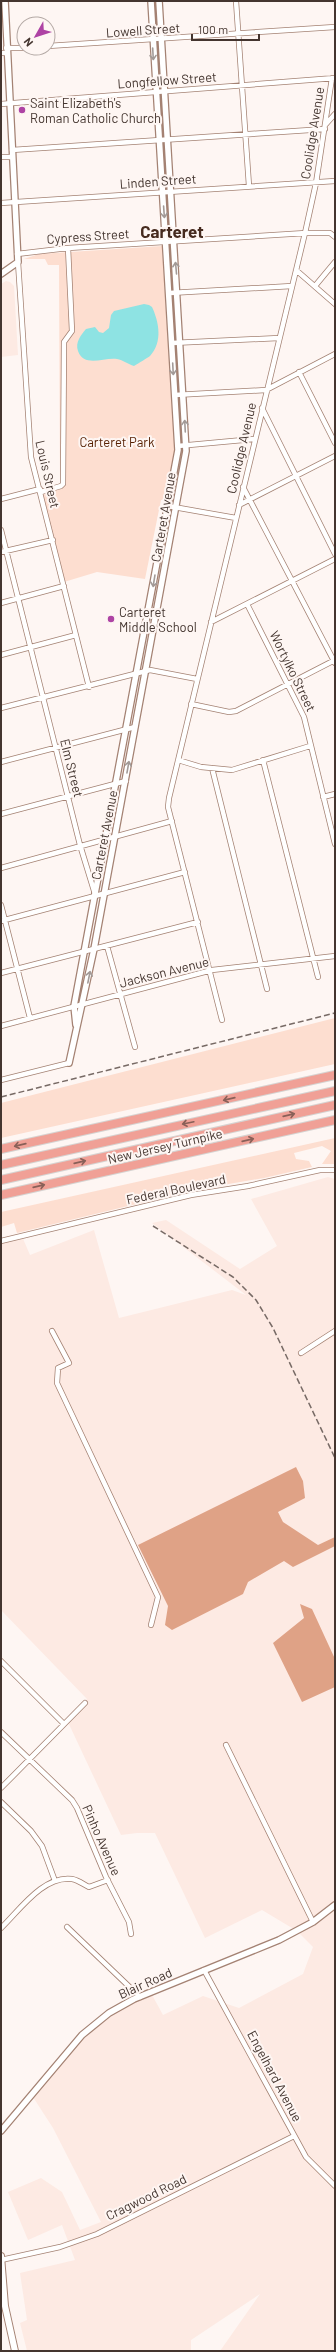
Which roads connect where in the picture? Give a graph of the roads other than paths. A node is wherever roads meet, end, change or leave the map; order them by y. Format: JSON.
{"nodes":[{"id":1,"x":4,"y":1,"type":"edge"},
{"id":2,"x":151,"y":1,"type":"edge"},
{"id":3,"x":159,"y":1,"type":"edge"},
{"id":4,"x":236,"y":1,"type":"edge"},
{"id":5,"x":335,"y":27,"type":"edge"},
{"id":6,"x":239,"y":34,"type":"junction"},
{"id":7,"x":162,"y":40,"type":"junction"},
{"id":8,"x":153,"y":41,"type":"junction"},
{"id":9,"x":56,"y":46,"type":"edge"},
{"id":10,"x":16,"y":50,"type":"edge"},
{"id":11,"x":5,"y":52,"type":"edge"},
{"id":12,"x":334,"y":78,"type":"edge"},
{"id":13,"x":242,"y":85,"type":"junction"},
{"id":14,"x":165,"y":91,"type":"junction"},
{"id":15,"x":156,"y":92,"type":"junction"},
{"id":16,"x":10,"y":103,"type":"junction"},
{"id":17,"x":1,"y":104,"type":"edge"},
{"id":18,"x":335,"y":114,"type":"edge"},
{"id":19,"x":326,"y":127,"type":"junction"},
{"id":20,"x":245,"y":134,"type":"junction"},
{"id":21,"x":158,"y":141,"type":"junction"},
{"id":22,"x":167,"y":141,"type":"junction"},
{"id":23,"x":12,"y":150,"type":"junction"},
{"id":24,"x":1,"y":157,"type":"edge"},
{"id":25,"x":12,"y":157,"type":"junction"},
{"id":26,"x":335,"y":182,"type":"edge"},
{"id":27,"x":316,"y":183,"type":"junction"},
{"id":28,"x":249,"y":186,"type":"junction"},
{"id":29,"x":171,"y":191,"type":"junction"},
{"id":30,"x":162,"y":192,"type":"junction"},
{"id":31,"x":15,"y":201,"type":"junction"},
{"id":32,"x":1,"y":203,"type":"edge"},
{"id":33,"x":305,"y":233,"type":"junction"},
{"id":34,"x":335,"y":237,"type":"edge"},
{"id":35,"x":174,"y":242,"type":"junction"},
{"id":36,"x":166,"y":243,"type":"junction"},
{"id":37,"x":68,"y":248,"type":"junction"},
{"id":38,"x":17,"y":254,"type":"junction"},
{"id":39,"x":18,"y":262,"type":"junction"},
{"id":40,"x":335,"y":262,"type":"edge"},
{"id":41,"x":296,"y":270,"type":"junction"},
{"id":42,"x":1,"y":274,"type":"edge"},
{"id":43,"x":292,"y":286,"type":"junction"},
{"id":44,"x":315,"y":286,"type":"junction"},
{"id":45,"x":178,"y":292,"type":"junction"},
{"id":46,"x":170,"y":293,"type":"junction"},
{"id":47,"x":335,"y":304,"type":"edge"},
{"id":48,"x":279,"y":338,"type":"junction"},
{"id":49,"x":172,"y":343,"type":"junction"},
{"id":50,"x":181,"y":343,"type":"junction"},
{"id":51,"x":335,"y":354,"type":"edge"},
{"id":52,"x":299,"y":372,"type":"junction"},
{"id":53,"x":266,"y":390,"type":"junction"},
{"id":54,"x":184,"y":394,"type":"junction"},
{"id":55,"x":175,"y":395,"type":"junction"},
{"id":56,"x":262,"y":408,"type":"junction"},
{"id":57,"x":254,"y":439,"type":"junction"},
{"id":58,"x":335,"y":443,"type":"edge"},
{"id":59,"x":186,"y":445,"type":"junction"},
{"id":60,"x":178,"y":446,"type":"junction"},
{"id":61,"x":335,"y":456,"type":"edge"},
{"id":62,"x":296,"y":477,"type":"junction"},
{"id":63,"x":243,"y":487,"type":"junction"},
{"id":64,"x":40,"y":490,"type":"junction"},
{"id":65,"x":1,"y":499,"type":"edge"},
{"id":66,"x":250,"y":500,"type":"junction"},
{"id":67,"x":168,"y":506,"type":"junction"},
{"id":68,"x":239,"y":506,"type":"junction"},
{"id":69,"x":177,"y":507,"type":"junction"},
{"id":70,"x":236,"y":518,"type":"junction"},
{"id":71,"x":1,"y":530,"type":"edge"},
{"id":72,"x":53,"y":540,"type":"junction"},
{"id":73,"x":4,"y":551,"type":"edge"},
{"id":74,"x":335,"y":554,"type":"edge"},
{"id":75,"x":158,"y":555,"type":"junction"},
{"id":76,"x":168,"y":557,"type":"junction"},
{"id":77,"x":335,"y":560,"type":"edge"},
{"id":78,"x":292,"y":581,"type":"junction"},
{"id":79,"x":64,"y":586,"type":"junction"},
{"id":80,"x":18,"y":598,"type":"junction"},
{"id":81,"x":1,"y":603,"type":"edge"},
{"id":82,"x":247,"y":604,"type":"junction"},
{"id":83,"x":211,"y":622,"type":"junction"},
{"id":84,"x":146,"y":628,"type":"junction"},
{"id":85,"x":154,"y":630,"type":"junction"},
{"id":86,"x":76,"y":635,"type":"junction"},
{"id":87,"x":30,"y":647,"type":"junction"},
{"id":88,"x":1,"y":654,"type":"edge"},
{"id":89,"x":335,"y":661,"type":"edge"},
{"id":90,"x":146,"y":671,"type":"junction"},
{"id":91,"x":136,"y":674,"type":"junction"},
{"id":92,"x":197,"y":679,"type":"junction"},
{"id":93,"x":288,"y":684,"type":"junction"},
{"id":94,"x":89,"y":687,"type":"junction"},
{"id":95,"x":43,"y":697,"type":"junction"},
{"id":96,"x":191,"y":704,"type":"junction"},
{"id":97,"x":1,"y":708,"type":"edge"},
{"id":98,"x":135,"y":727,"type":"junction"},
{"id":99,"x":126,"y":729,"type":"junction"},
{"id":100,"x":310,"y":746,"type":"junction"},
{"id":101,"x":56,"y":747,"type":"junction"},
{"id":102,"x":178,"y":760,"type":"junction"},
{"id":103,"x":263,"y":760,"type":"junction"},
{"id":104,"x":1,"y":762,"type":"edge"},
{"id":105,"x":212,"y":768,"type":"junction"},
{"id":106,"x":126,"y":781,"type":"junction"},
{"id":107,"x":116,"y":784,"type":"junction"},
{"id":108,"x":335,"y":794,"type":"edge"},
{"id":109,"x":68,"y":796,"type":"junction"},
{"id":110,"x":323,"y":797,"type":"junction"},
{"id":111,"x":1,"y":814,"type":"edge"},
{"id":112,"x":172,"y":821,"type":"junction"},
{"id":113,"x":115,"y":837,"type":"junction"},
{"id":114,"x":106,"y":839,"type":"junction"},
{"id":115,"x":335,"y":844,"type":"edge"},
{"id":116,"x":80,"y":845,"type":"junction"},
{"id":117,"x":1,"y":868,"type":"edge"},
{"id":118,"x":185,"y":872,"type":"junction"},
{"id":119,"x":104,"y":892,"type":"junction"},
{"id":120,"x":95,"y":894,"type":"junction"},
{"id":121,"x":1,"y":905,"type":"edge"},
{"id":122,"x":3,"y":921,"type":"edge"},
{"id":123,"x":198,"y":922,"type":"junction"},
{"id":124,"x":107,"y":946,"type":"junction"},
{"id":125,"x":94,"y":949,"type":"junction"},
{"id":126,"x":85,"y":952,"type":"junction"},
{"id":127,"x":335,"y":956,"type":"edge"},
{"id":128,"x":314,"y":958,"type":"junction"},
{"id":129,"x":261,"y":964,"type":"junction"},
{"id":130,"x":17,"y":969,"type":"junction"},
{"id":131,"x":211,"y":970,"type":"junction"},
{"id":132,"x":1,"y":973,"type":"edge"},
{"id":133,"x":318,"y":978,"type":"dead end"},
{"id":134,"x":267,"y":988,"type":"dead end"},
{"id":135,"x":120,"y":994,"type":"junction"},
{"id":136,"x":83,"y":1004,"type":"junction"},
{"id":137,"x":74,"y":1006,"type":"junction"},
{"id":138,"x":30,"y":1018,"type":"junction"},
{"id":139,"x":222,"y":1020,"type":"dead end"},
{"id":140,"x":1,"y":1026,"type":"edge"},
{"id":141,"x":76,"y":1029,"type":"junction"},
{"id":142,"x":135,"y":1047,"type":"dead end"},
{"id":143,"x":69,"y":1063,"type":"joint"},
{"id":144,"x":335,"y":1075,"type":"edge"},
{"id":145,"x":1,"y":1080,"type":"edge"},
{"id":146,"x":335,"y":1091,"type":"edge"},
{"id":147,"x":335,"y":1105,"type":"edge"},
{"id":148,"x":335,"y":1120,"type":"edge"},
{"id":149,"x":1,"y":1149,"type":"edge"},
{"id":150,"x":1,"y":1165,"type":"edge"},
{"id":151,"x":335,"y":1170,"type":"edge"},
{"id":152,"x":1,"y":1180,"type":"edge"},
{"id":153,"x":1,"y":1196,"type":"edge"},
{"id":154,"x":1,"y":1241,"type":"edge"},
{"id":155,"x":52,"y":1330,"type":"dead end"},
{"id":156,"x":335,"y":1331,"type":"edge"},
{"id":157,"x":301,"y":1353,"type":"dead end"},
{"id":158,"x":151,"y":1625,"type":"dead end"},
{"id":159,"x":1,"y":1661,"type":"edge"},
{"id":160,"x":85,"y":1703,"type":"dead end"},
{"id":161,"x":64,"y":1724,"type":"junction"},
{"id":162,"x":1,"y":1732,"type":"edge"},
{"id":163,"x":226,"y":1745,"type":"dead end"},
{"id":164,"x":29,"y":1759,"type":"junction"},
{"id":165,"x":1,"y":1788,"type":"edge"},
{"id":166,"x":1,"y":1802,"type":"edge"},
{"id":167,"x":108,"y":1880,"type":"junction"},
{"id":168,"x":55,"y":1881,"type":"junction"},
{"id":169,"x":335,"y":1905,"type":"edge"},
{"id":170,"x":313,"y":1922,"type":"junction"},
{"id":171,"x":1,"y":1927,"type":"edge"},
{"id":172,"x":67,"y":1927,"type":"dead end"},
{"id":173,"x":131,"y":1934,"type":"dead end"},
{"id":174,"x":204,"y":1970,"type":"junction"},
{"id":175,"x":140,"y":1997,"type":"junction"},
{"id":176,"x":1,"y":2131,"type":"edge"},
{"id":177,"x":294,"y":2136,"type":"junction"},
{"id":178,"x":335,"y":2186,"type":"edge"},
{"id":179,"x":1,"y":2256,"type":"edge"},
{"id":180,"x":1,"y":2260,"type":"edge"},
{"id":181,"x":3,"y":2306,"type":"edge"},
{"id":182,"x":15,"y":2351,"type":"edge"}],
"edges":[{"from":1,"to":11,"type":"street"},
{"from":2,"to":8,"type":"street","name":"Carteret Avenue"},
{"from":3,"to":7,"type":"street","name":"Carteret Avenue"},
{"from":4,"to":6,"type":"street"},
{"from":5,"to":6,"type":"street","name":"Lowell Street"},
{"from":6,"to":7,"type":"street","name":"Lowell Street"},
{"from":6,"to":13,"type":"street"},
{"from":7,"to":8,"type":"street","name":"Lowell Street"},
{"from":7,"to":14,"type":"street","name":"Carteret Avenue"},
{"from":8,"to":9,"type":"street","name":"Lowell Street"},
{"from":8,"to":15,"type":"street","name":"Carteret Avenue","one_way":true},
{"from":10,"to":11,"type":"street"},
{"from":11,"to":16,"type":"street"},
{"from":12,"to":13,"type":"street","name":"Longfellow Street"},
{"from":12,"to":19,"type":"street","name":"Coolidge Avenue"},
{"from":13,"to":14,"type":"street","name":"Longfellow Street"},
{"from":13,"to":20,"type":"street"},
{"from":14,"to":15,"type":"street","name":"Longfellow Street"},
{"from":14,"to":22,"type":"street","name":"Carteret Avenue"},
{"from":15,"to":16,"type":"street","name":"Longfellow Street"},
{"from":15,"to":21,"type":"street","name":"Carteret Avenue"},
{"from":16,"to":17,"type":"street","name":"Longfellow Street"},
{"from":16,"to":23,"type":"street"},
{"from":18,"to":19,"type":"street"},
{"from":19,"to":20,"type":"street"},
{"from":19,"to":27,"type":"street","name":"Coolidge Avenue"},
{"from":20,"to":22,"type":"street"},
{"from":20,"to":28,"type":"street"},
{"from":21,"to":22,"type":"street"},
{"from":21,"to":23,"type":"street"},
{"from":21,"to":30,"type":"street","name":"Carteret Avenue"},
{"from":22,"to":29,"type":"street","name":"Carteret Avenue"},
{"from":23,"to":25,"type":"street"},
{"from":24,"to":25,"type":"street"},
{"from":25,"to":31,"type":"street"},
{"from":26,"to":27,"type":"street","name":"Linden Street"},
{"from":27,"to":28,"type":"street","name":"Linden Street"},
{"from":27,"to":33,"type":"street","name":"Coolidge Avenue"},
{"from":28,"to":29,"type":"street","name":"Linden Street"},
{"from":29,"to":30,"type":"street","name":"Linden Street"},
{"from":29,"to":35,"type":"street","name":"Carteret Avenue"},
{"from":30,"to":31,"type":"street","name":"Linden Street"},
{"from":30,"to":36,"type":"street","name":"Carteret Avenue","one_way":true},
{"from":31,"to":32,"type":"street","name":"Linden Street"},
{"from":31,"to":38,"type":"street"},
{"from":33,"to":34,"type":"street","name":"Cypress Street"},
{"from":33,"to":35,"type":"street","name":"Cypress Street"},
{"from":33,"to":41,"type":"street","name":"Coolidge Avenue"},
{"from":35,"to":36,"type":"street","name":"Cypress Street"},
{"from":45,"to":35,"type":"street","name":"Carteret Avenue","one_way":true},
{"from":36,"to":37,"type":"street","name":"Cypress Street"},
{"from":36,"to":46,"type":"street","name":"Carteret Avenue"},
{"from":37,"to":38,"type":"street","name":"Cypress Street"},
{"from":37,"to":64,"type":"street"},
{"from":38,"to":39,"type":"street"},
{"from":39,"to":42,"type":"street"},
{"from":39,"to":64,"type":"street","name":"Louis Street"},
{"from":40,"to":44,"type":"street"},
{"from":41,"to":43,"type":"street","name":"Coolidge Avenue"},
{"from":41,"to":44,"type":"street"},
{"from":43,"to":45,"type":"street"},
{"from":43,"to":48,"type":"street","name":"Coolidge Avenue"},
{"from":44,"to":47,"type":"street"},
{"from":45,"to":46,"type":"street"},
{"from":45,"to":50,"type":"street","name":"Carteret Avenue"},
{"from":46,"to":49,"type":"street","name":"Carteret Avenue"},
{"from":48,"to":50,"type":"street"},
{"from":48,"to":53,"type":"street","name":"Coolidge Avenue"},
{"from":49,"to":50,"type":"street"},
{"from":49,"to":55,"type":"street","name":"Carteret Avenue","one_way":true},
{"from":50,"to":54,"type":"street","name":"Carteret Avenue"},
{"from":51,"to":52,"type":"street"},
{"from":52,"to":53,"type":"street"},
{"from":52,"to":58,"type":"street"},
{"from":53,"to":54,"type":"street"},
{"from":53,"to":56,"type":"street","name":"Coolidge Avenue"},
{"from":54,"to":55,"type":"street"},
{"from":59,"to":54,"type":"street","name":"Carteret Avenue","one_way":true},
{"from":55,"to":60,"type":"street","name":"Carteret Avenue"},
{"from":56,"to":57,"type":"street","name":"Coolidge Avenue"},
{"from":56,"to":62,"type":"street"},
{"from":57,"to":59,"type":"street"},
{"from":57,"to":63,"type":"street","name":"Coolidge Avenue"},
{"from":59,"to":60,"type":"street"},
{"from":59,"to":69,"type":"street","name":"Carteret Avenue"},
{"from":60,"to":67,"type":"street","name":"Carteret Avenue"},
{"from":61,"to":62,"type":"street"},
{"from":62,"to":66,"type":"street"},
{"from":62,"to":74,"type":"street"},
{"from":63,"to":66,"type":"street"},
{"from":63,"to":68,"type":"street","name":"Coolidge Avenue"},
{"from":64,"to":65,"type":"street"},
{"from":64,"to":72,"type":"street","name":"Louis Street"},
{"from":66,"to":68,"type":"street"},
{"from":66,"to":78,"type":"street"},
{"from":67,"to":69,"type":"street"},
{"from":67,"to":75,"type":"street","name":"Carteret Avenue"},
{"from":68,"to":70,"type":"street","name":"Coolidge Avenue"},
{"from":69,"to":70,"type":"street"},
{"from":69,"to":76,"type":"street","name":"Carteret Avenue"},
{"from":70,"to":83,"type":"street","name":"Coolidge Avenue"},
{"from":71,"to":73,"type":"street","name":"Elm Street"},
{"from":72,"to":73,"type":"street"},
{"from":72,"to":79,"type":"street","name":"Louis Street"},
{"from":73,"to":80,"type":"street","name":"Elm Street"},
{"from":75,"to":76,"type":"street"},
{"from":75,"to":84,"type":"street","name":"Carteret Avenue","one_way":true},
{"from":76,"to":85,"type":"street","name":"Carteret Avenue"},
{"from":77,"to":78,"type":"street"},
{"from":78,"to":82,"type":"street"},
{"from":78,"to":89,"type":"street"},
{"from":79,"to":80,"type":"street"},
{"from":79,"to":86,"type":"street","name":"Louis Street"},
{"from":80,"to":81,"type":"street"},
{"from":80,"to":87,"type":"street","name":"Elm Street"},
{"from":82,"to":83,"type":"street"},
{"from":82,"to":93,"type":"street","name":"Wortylko Street"},
{"from":83,"to":92,"type":"street","name":"Coolidge Avenue"},
{"from":84,"to":85,"type":"street"},
{"from":84,"to":91,"type":"street","name":"Carteret Avenue"},
{"from":85,"to":90,"type":"street","name":"Carteret Avenue"},
{"from":86,"to":87,"type":"street"},
{"from":86,"to":94,"type":"street","name":"Louis Street"},
{"from":87,"to":88,"type":"street"},
{"from":87,"to":95,"type":"street","name":"Elm Street"},
{"from":89,"to":93,"type":"street"},
{"from":90,"to":91,"type":"street"},
{"from":90,"to":92,"type":"street"},
{"from":90,"to":98,"type":"street","name":"Carteret Avenue"},
{"from":91,"to":94,"type":"street"},
{"from":91,"to":99,"type":"street","name":"Carteret Avenue"},
{"from":92,"to":96,"type":"street","name":"Coolidge Avenue"},
{"from":93,"to":96,"type":"street"},
{"from":93,"to":100,"type":"street","name":"Wortylko Street"},
{"from":94,"to":95,"type":"street"},
{"from":95,"to":97,"type":"street"},
{"from":95,"to":101,"type":"street","name":"Elm Street"},
{"from":96,"to":102,"type":"street","name":"Coolidge Avenue"},
{"from":98,"to":99,"type":"street"},
{"from":106,"to":98,"type":"street","name":"Carteret Avenue","one_way":true},
{"from":99,"to":101,"type":"street"},
{"from":99,"to":107,"type":"street","name":"Carteret Avenue"},
{"from":100,"to":103,"type":"street"},
{"from":100,"to":110,"type":"street","name":"Wortylko Street"},
{"from":101,"to":104,"type":"street"},
{"from":101,"to":109,"type":"street","name":"Elm Street"},
{"from":102,"to":105,"type":"street"},
{"from":102,"to":112,"type":"street","name":"Coolidge Avenue"},
{"from":103,"to":105,"type":"street"},
{"from":103,"to":128,"type":"street"},
{"from":105,"to":129,"type":"street"},
{"from":106,"to":107,"type":"street"},
{"from":106,"to":113,"type":"street","name":"Carteret Avenue"},
{"from":107,"to":109,"type":"street"},
{"from":107,"to":114,"type":"street","name":"Carteret Avenue"},
{"from":108,"to":110,"type":"street"},
{"from":109,"to":111,"type":"street"},
{"from":109,"to":116,"type":"street","name":"Elm Street"},
{"from":110,"to":115,"type":"street","name":"Wortylko Street"},
{"from":112,"to":113,"type":"street"},
{"from":112,"to":118,"type":"street","name":"Coolidge Avenue"},
{"from":113,"to":114,"type":"street"},
{"from":113,"to":119,"type":"street","name":"Carteret Avenue"},
{"from":114,"to":116,"type":"street"},
{"from":114,"to":120,"type":"street","name":"Carteret Avenue"},
{"from":116,"to":117,"type":"street"},
{"from":116,"to":120,"type":"street","name":"Elm Street"},
{"from":118,"to":119,"type":"street"},
{"from":118,"to":123,"type":"street","name":"Coolidge Avenue"},
{"from":119,"to":120,"type":"street"},
{"from":119,"to":125,"type":"street","name":"Carteret Avenue"},
{"from":120,"to":122,"type":"street"},
{"from":120,"to":126,"type":"street","name":"Carteret Avenue"},
{"from":121,"to":122,"type":"street"},
{"from":122,"to":130,"type":"street"},
{"from":123,"to":124,"type":"street"},
{"from":123,"to":131,"type":"street","name":"Coolidge Avenue"},
{"from":124,"to":125,"type":"street"},
{"from":124,"to":135,"type":"street"},
{"from":125,"to":126,"type":"street"},
{"from":136,"to":125,"type":"street","name":"Carteret Avenue","one_way":true},
{"from":126,"to":130,"type":"street"},
{"from":126,"to":137,"type":"street","name":"Carteret Avenue"},
{"from":127,"to":128,"type":"street","name":"Jackson Avenue"},
{"from":128,"to":129,"type":"street","name":"Jackson Avenue"},
{"from":128,"to":133,"type":"street"},
{"from":129,"to":131,"type":"street","name":"Jackson Avenue"},
{"from":129,"to":134,"type":"street"},
{"from":130,"to":132,"type":"street"},
{"from":130,"to":138,"type":"street"},
{"from":131,"to":135,"type":"street","name":"Jackson Avenue"},
{"from":131,"to":139,"type":"street","name":"Coolidge Avenue"},
{"from":135,"to":136,"type":"street","name":"Jackson Avenue"},
{"from":135,"to":142,"type":"street"},
{"from":136,"to":137,"type":"street","name":"Jackson Avenue"},
{"from":136,"to":141,"type":"street","name":"Carteret Avenue"},
{"from":137,"to":138,"type":"street","name":"Jackson Avenue"},
{"from":137,"to":141,"type":"street","name":"Carteret Avenue"},
{"from":138,"to":140,"type":"street","name":"Jackson Avenue"},
{"from":141,"to":143,"type":"street","name":"Carteret Avenue"},
{"from":143,"to":145,"type":"street"},
{"from":144,"to":149,"type":"highway","one_way":true},
{"from":146,"to":150,"type":"highway","name":"New Jersey Turnpike","one_way":true},
{"from":152,"to":147,"type":"highway","name":"New Jersey Turnpike","one_way":true},
{"from":153,"to":148,"type":"highway","name":"New Jersey Turnpike","one_way":true},
{"from":151,"to":154,"type":"street","name":"Federal Boulevard"},
{"from":155,"to":158,"type":"street"},
{"from":156,"to":157,"type":"street"},
{"from":159,"to":161,"type":"street"},
{"from":160,"to":161,"type":"street"},
{"from":161,"to":164,"type":"street"},
{"from":162,"to":164,"type":"street","name":"Pinho Avenue"},
{"from":163,"to":170,"type":"street"},
{"from":164,"to":165,"type":"street"},
{"from":164,"to":167,"type":"street","name":"Pinho Avenue"},
{"from":166,"to":168,"type":"street"},
{"from":167,"to":168,"type":"street"},
{"from":167,"to":173,"type":"street","name":"Pinho Avenue"},
{"from":168,"to":171,"type":"street"},
{"from":169,"to":170,"type":"street","name":"Blair Road"},
{"from":170,"to":174,"type":"street","name":"Blair Road"},
{"from":172,"to":175,"type":"street"},
{"from":174,"to":175,"type":"street","name":"Blair Road"},
{"from":174,"to":177,"type":"street","name":"Engelhard Avenue"},
{"from":175,"to":176,"type":"street","name":"Blair Road"},
{"from":177,"to":178,"type":"street","name":"Engelhard Avenue"},
{"from":177,"to":180,"type":"street","name":"Cragwood Road"},
{"from":179,"to":180,"type":"main road"},
{"from":180,"to":181,"type":"main road"},
{"from":181,"to":182,"type":"main road"}]}
